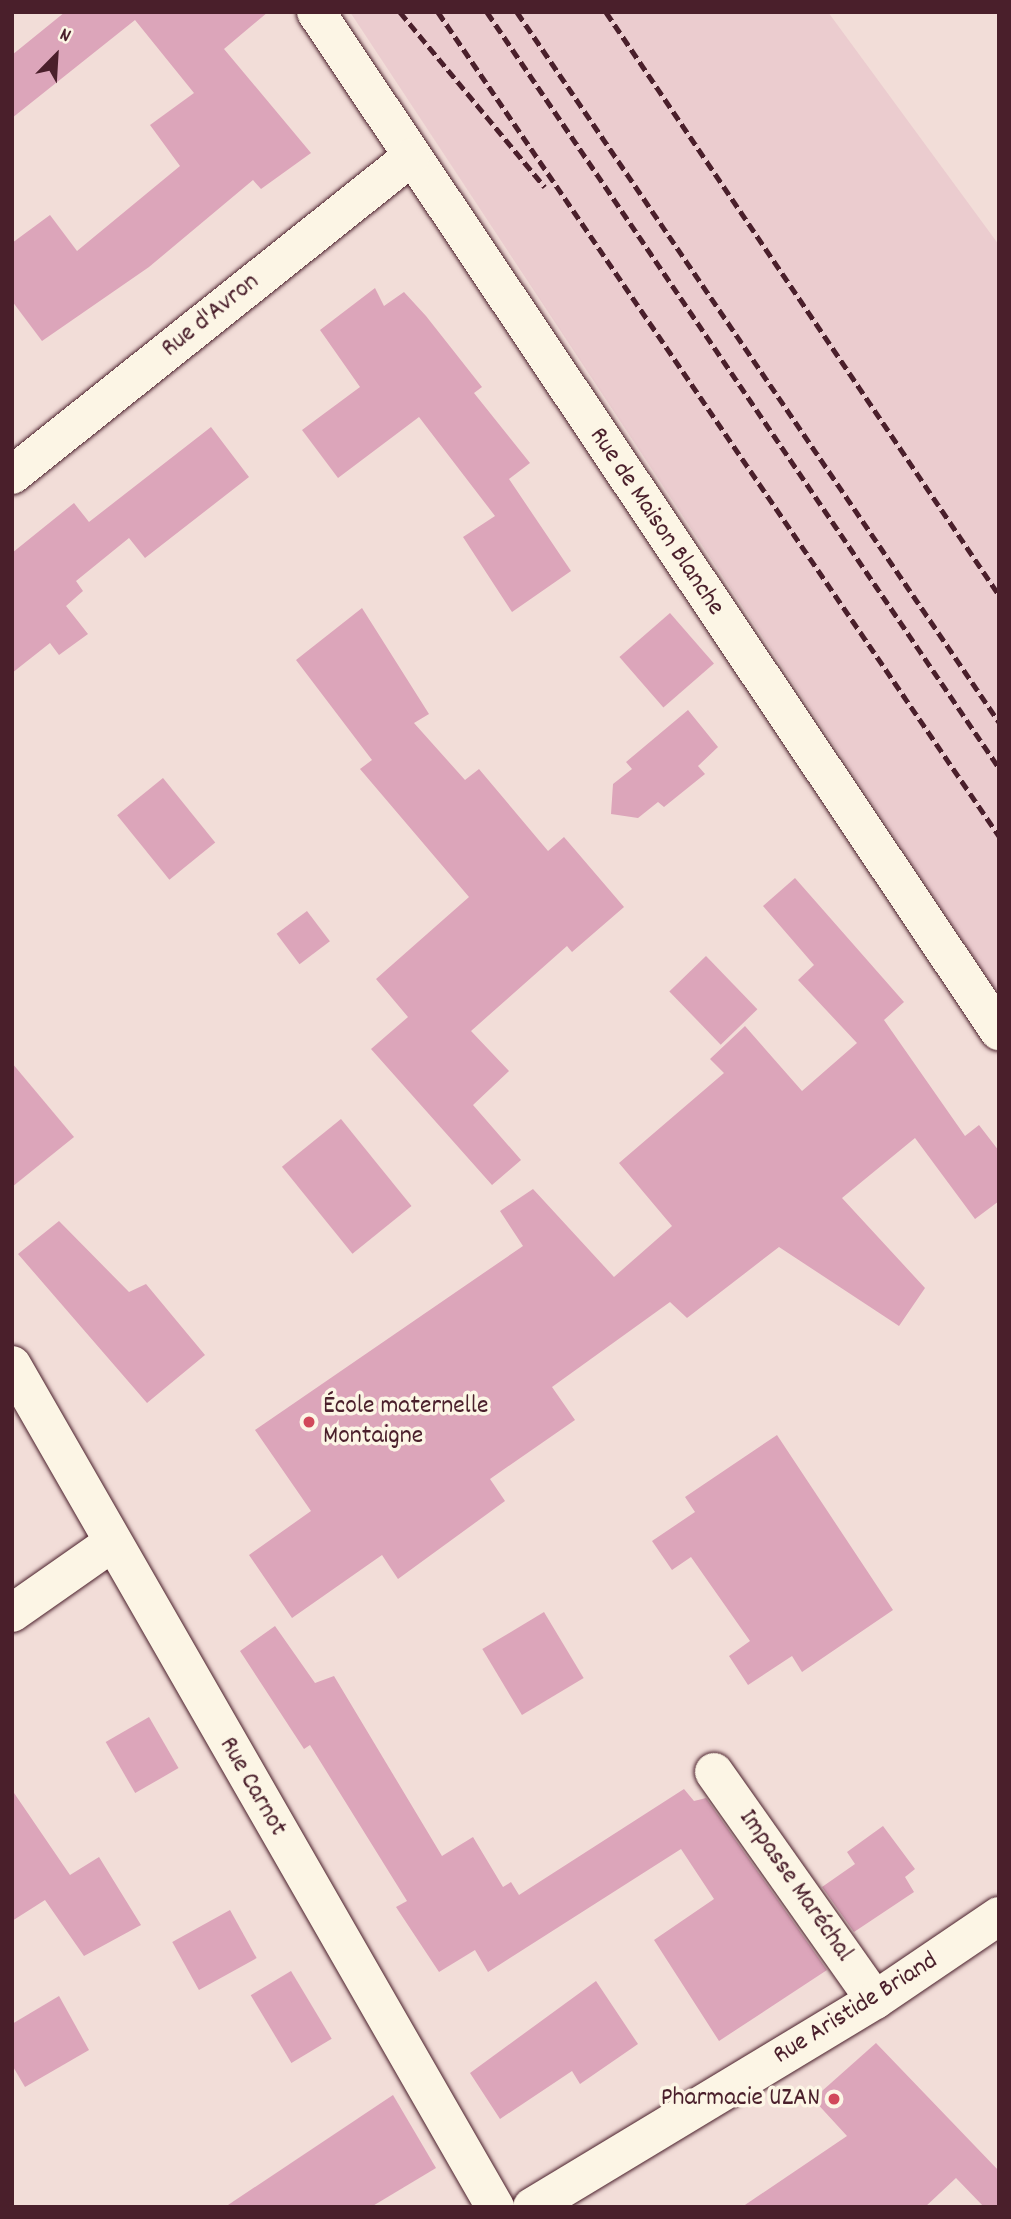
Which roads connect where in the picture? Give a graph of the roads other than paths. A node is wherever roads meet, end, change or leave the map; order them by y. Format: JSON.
{"nodes":[{"id":1,"x":316,"y":12,"type":"edge"},
{"id":2,"x":410,"y":158,"type":"junction"},
{"id":3,"x":12,"y":475,"type":"edge"},
{"id":4,"x":999,"y":1031,"type":"edge"},
{"id":5,"x":12,"y":1365,"type":"edge"},
{"id":6,"x":112,"y":1543,"type":"junction"},
{"id":7,"x":12,"y":1613,"type":"edge"},
{"id":8,"x":714,"y":1772,"type":"dead end"},
{"id":9,"x":999,"y":1916,"type":"edge"},
{"id":10,"x":876,"y":2000,"type":"junction"},
{"id":11,"x":495,"y":2207,"type":"edge"},
{"id":12,"x":532,"y":2207,"type":"edge"}],
"edges":[{"from":1,"to":2,"type":"street","name":"Rue de Maison Blanche"},
{"from":2,"to":3,"type":"street","name":"Rue d'Avron"},
{"from":2,"to":4,"type":"street","name":"Rue de Maison Blanche"},
{"from":5,"to":6,"type":"street","name":"Rue Carnot"},
{"from":6,"to":7,"type":"street"},
{"from":6,"to":11,"type":"street","name":"Rue Carnot"},
{"from":8,"to":10,"type":"street","name":"Impasse Maréchal"},
{"from":9,"to":10,"type":"street","name":"Rue Aristide Briand"},
{"from":10,"to":12,"type":"street","name":"Rue Aristide Briand"}]}
